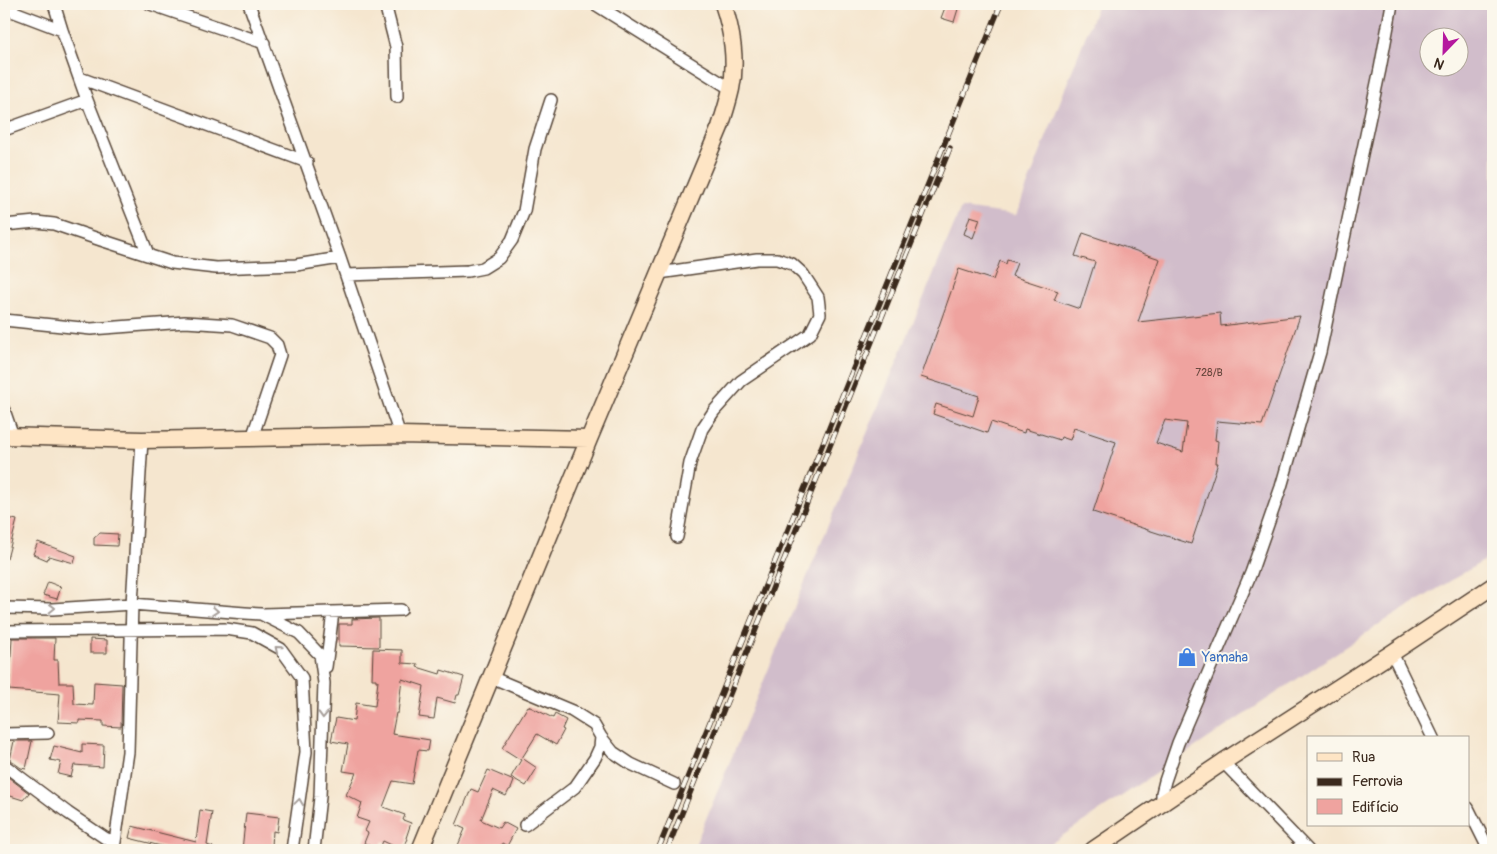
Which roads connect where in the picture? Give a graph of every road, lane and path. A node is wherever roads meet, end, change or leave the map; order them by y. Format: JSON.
{"nodes":[{"id":1,"x":54,"y":4,"type":"edge"},
{"id":2,"x":150,"y":4,"type":"edge"},
{"id":3,"x":250,"y":4,"type":"edge"},
{"id":4,"x":385,"y":4,"type":"edge"},
{"id":5,"x":595,"y":4,"type":"edge"},
{"id":6,"x":723,"y":4,"type":"edge"},
{"id":7,"x":1392,"y":4,"type":"edge"},
{"id":8,"x":4,"y":8,"type":"edge"},
{"id":9,"x":62,"y":30,"type":"junction"},
{"id":10,"x":264,"y":42,"type":"junction"},
{"id":11,"x":80,"y":78,"type":"junction"},
{"id":12,"x":731,"y":89,"type":"junction"},
{"id":13,"x":397,"y":97,"type":"dead end"},
{"id":14,"x":87,"y":100,"type":"junction"},
{"id":15,"x":550,"y":100,"type":"dead end"},
{"id":16,"x":4,"y":130,"type":"edge"},
{"id":17,"x":307,"y":162,"type":"junction"},
{"id":18,"x":4,"y":225,"type":"edge"},
{"id":19,"x":148,"y":254,"type":"junction"},
{"id":20,"x":340,"y":258,"type":"junction"},
{"id":21,"x":659,"y":273,"type":"junction"},
{"id":22,"x":346,"y":275,"type":"junction"},
{"id":23,"x":4,"y":320,"type":"edge"},
{"id":24,"x":4,"y":410,"type":"edge"},
{"id":25,"x":400,"y":435,"type":"junction"},
{"id":26,"x":8,"y":436,"type":"edge"},
{"id":27,"x":252,"y":438,"type":"junction"},
{"id":28,"x":589,"y":439,"type":"junction"},
{"id":29,"x":142,"y":440,"type":"junction"},
{"id":30,"x":676,"y":537,"type":"dead end"},
{"id":31,"x":1493,"y":586,"type":"edge"},
{"id":32,"x":132,"y":604,"type":"junction"},
{"id":33,"x":4,"y":608,"type":"edge"},
{"id":34,"x":401,"y":610,"type":"dead end"},
{"id":35,"x":333,"y":612,"type":"junction"},
{"id":36,"x":261,"y":614,"type":"junction"},
{"id":37,"x":131,"y":630,"type":"junction"},
{"id":38,"x":4,"y":631,"type":"edge"},
{"id":39,"x":1392,"y":654,"type":"junction"},
{"id":40,"x":492,"y":677,"type":"junction"},
{"id":41,"x":324,"y":683,"type":"junction"},
{"id":42,"x":48,"y":733,"type":"dead end"},
{"id":43,"x":4,"y":734,"type":"edge"},
{"id":44,"x":1433,"y":736,"type":"edge"},
{"id":45,"x":601,"y":737,"type":"junction"},
{"id":46,"x":306,"y":752,"type":"junction"},
{"id":47,"x":322,"y":752,"type":"junction"},
{"id":48,"x":1223,"y":762,"type":"junction"},
{"id":49,"x":4,"y":765,"type":"edge"},
{"id":50,"x":674,"y":784,"type":"dead end"},
{"id":51,"x":1162,"y":803,"type":"junction"},
{"id":52,"x":1470,"y":812,"type":"edge"},
{"id":53,"x":525,"y":825,"type":"dead end"},
{"id":54,"x":114,"y":846,"type":"edge"},
{"id":55,"x":1101,"y":849,"type":"edge"},
{"id":56,"x":292,"y":850,"type":"edge"},
{"id":57,"x":314,"y":850,"type":"edge"},
{"id":58,"x":420,"y":850,"type":"edge"},
{"id":59,"x":1308,"y":850,"type":"edge"},
{"id":60,"x":1489,"y":850,"type":"edge"}],
"edges":[{"from":1,"to":9,"type":"street"},
{"from":2,"to":10,"type":"street"},
{"from":3,"to":10,"type":"street"},
{"from":4,"to":13,"type":"street"},
{"from":5,"to":12,"type":"street"},
{"from":6,"to":12,"type":"street"},
{"from":7,"to":51,"type":"street"},
{"from":8,"to":9,"type":"street"},
{"from":9,"to":11,"type":"street"},
{"from":10,"to":17,"type":"street"},
{"from":11,"to":14,"type":"street"},
{"from":11,"to":17,"type":"street"},
{"from":12,"to":21,"type":"street"},
{"from":14,"to":16,"type":"street"},
{"from":14,"to":19,"type":"street"},
{"from":15,"to":22,"type":"street"},
{"from":17,"to":20,"type":"street"},
{"from":18,"to":19,"type":"street"},
{"from":19,"to":20,"type":"street"},
{"from":20,"to":22,"type":"street"},
{"from":21,"to":28,"type":"street"},
{"from":21,"to":30,"type":"street"},
{"from":22,"to":25,"type":"street"},
{"from":23,"to":27,"type":"street"},
{"from":24,"to":26,"type":"street"},
{"from":25,"to":27,"type":"street"},
{"from":25,"to":28,"type":"street"},
{"from":26,"to":29,"type":"street"},
{"from":27,"to":29,"type":"street"},
{"from":28,"to":40,"type":"street"},
{"from":29,"to":32,"type":"street"},
{"from":31,"to":39,"type":"street"},
{"from":33,"to":32,"type":"street","one_way":true},
{"from":32,"to":36,"type":"street","one_way":true},
{"from":32,"to":37,"type":"street"},
{"from":34,"to":35,"type":"street"},
{"from":35,"to":36,"type":"street"},
{"from":35,"to":41,"type":"street"},
{"from":36,"to":41,"type":"street"},
{"from":37,"to":38,"type":"street"},
{"from":46,"to":37,"type":"street","one_way":true},
{"from":37,"to":54,"type":"street"},
{"from":39,"to":44,"type":"street"},
{"from":39,"to":48,"type":"street"},
{"from":40,"to":45,"type":"street"},
{"from":40,"to":58,"type":"street"},
{"from":41,"to":47,"type":"street","one_way":true},
{"from":42,"to":43,"type":"street"},
{"from":45,"to":50,"type":"street"},
{"from":45,"to":53,"type":"street"},
{"from":46,"to":47,"type":"street"},
{"from":56,"to":46,"type":"street","one_way":true},
{"from":47,"to":57,"type":"street"},
{"from":48,"to":51,"type":"street"},
{"from":48,"to":59,"type":"street"},
{"from":49,"to":54,"type":"street"},
{"from":51,"to":55,"type":"street"},
{"from":52,"to":60,"type":"street"}]}
